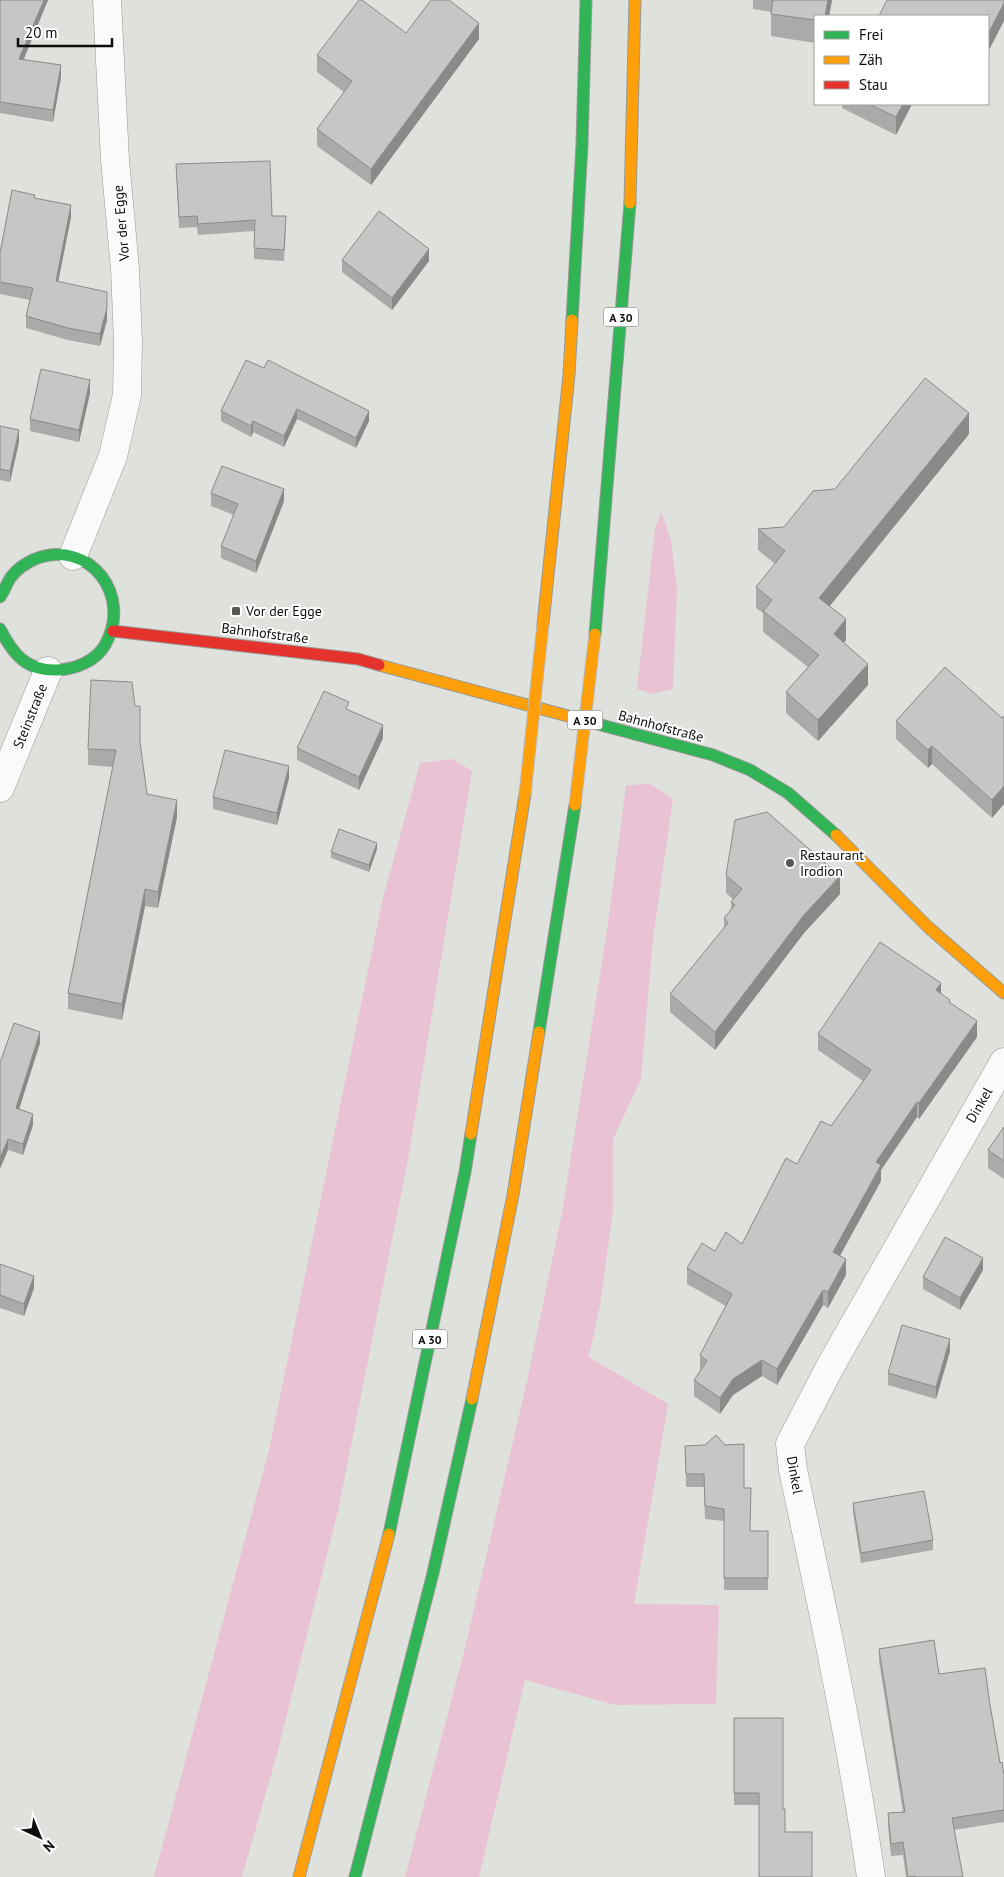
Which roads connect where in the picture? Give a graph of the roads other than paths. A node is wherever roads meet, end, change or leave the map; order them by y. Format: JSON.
{"nodes":[{"id":1,"x":107,"y":0,"type":"edge"},
{"id":2,"x":586,"y":0,"type":"edge"},
{"id":3,"x":635,"y":0,"type":"edge"},
{"id":4,"x":73,"y":556,"type":"junction"},
{"id":5,"x":0,"y":597,"type":"edge"},
{"id":6,"x":0,"y":629,"type":"edge"},
{"id":7,"x":113,"y":631,"type":"junction"},
{"id":8,"x":48,"y":671,"type":"junction"},
{"id":9,"x":0,"y":788,"type":"edge"},
{"id":10,"x":1004,"y":993,"type":"edge"},
{"id":11,"x":1004,"y":1062,"type":"edge"},
{"id":12,"x":300,"y":1877,"type":"edge"},
{"id":13,"x":355,"y":1877,"type":"edge"},
{"id":14,"x":871,"y":1877,"type":"edge"}],
"edges":[{"from":1,"to":4,"type":"street","name":"Vor der Egge"},
{"from":2,"to":12,"type":"main road","number":"A 30","bridge":true},
{"from":3,"to":13,"type":"main road","number":"A 30","bridge":true},
{"from":4,"to":5,"type":"main road"},
{"from":4,"to":7,"type":"main road"},
{"from":6,"to":8,"type":"main road"},
{"from":7,"to":8,"type":"main road"},
{"from":7,"to":10,"type":"main road","name":"Bahnhofstraße"},
{"from":8,"to":9,"type":"street","name":"Steinstraße"},
{"from":11,"to":14,"type":"street","name":"Dinkel"}]}
